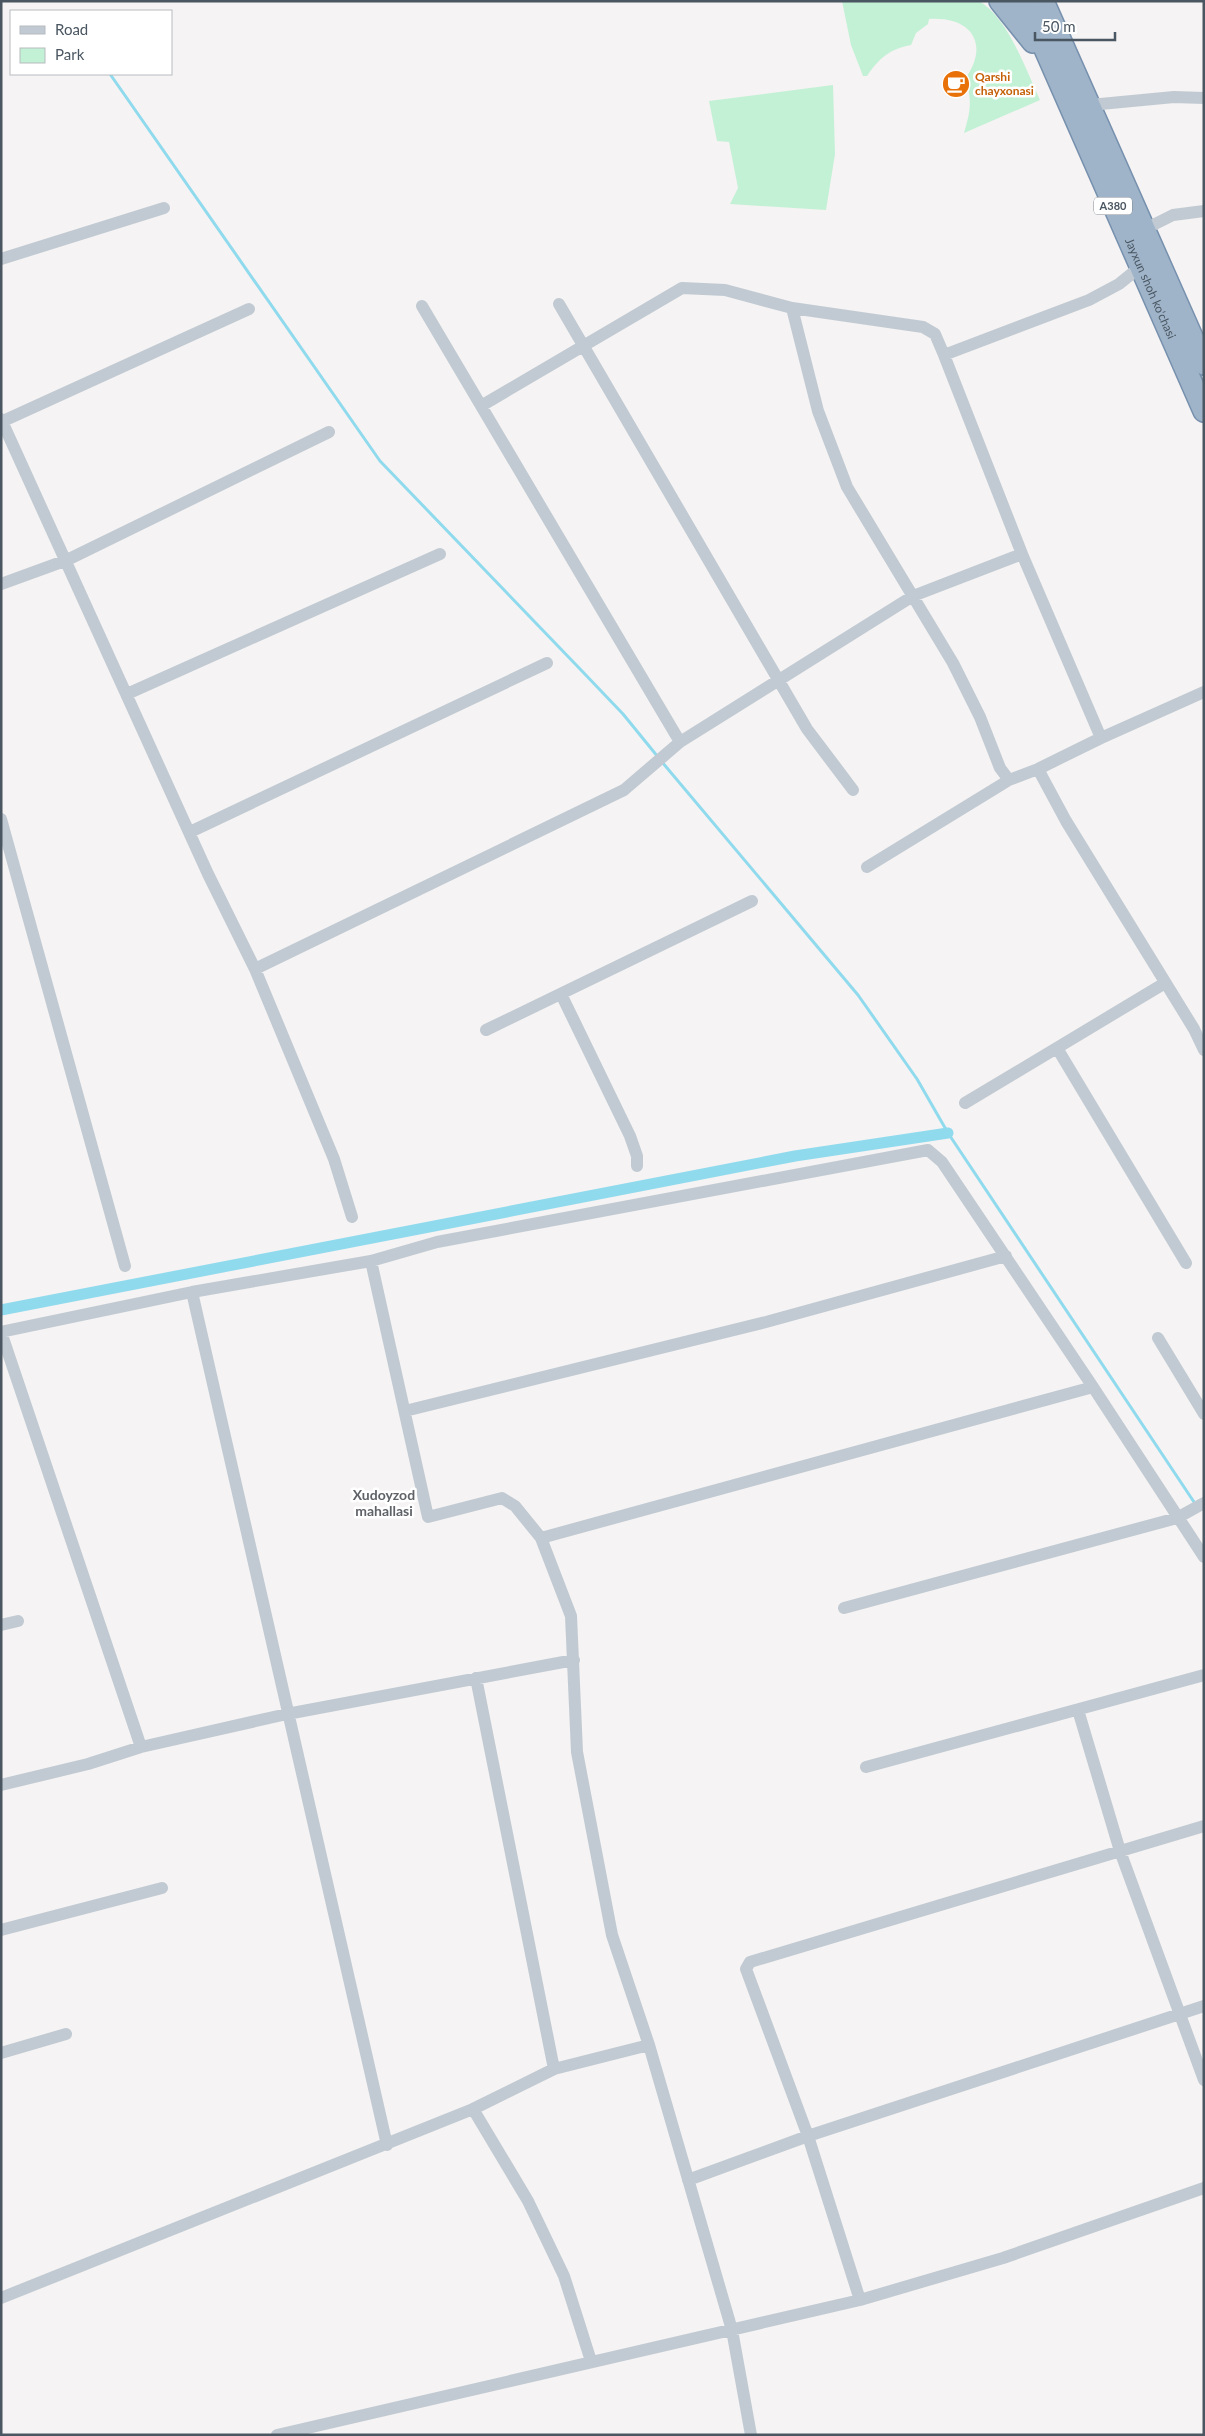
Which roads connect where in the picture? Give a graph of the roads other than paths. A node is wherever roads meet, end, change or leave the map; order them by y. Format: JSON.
{"nodes":[{"id":1,"x":1000,"y":1,"type":"edge"},
{"id":2,"x":1024,"y":1,"type":"edge"},
{"id":3,"x":1043,"y":1,"type":"edge"},
{"id":4,"x":1059,"y":1,"type":"edge"},
{"id":5,"x":1059,"y":60,"type":"junction"},
{"id":6,"x":1204,"y":98,"type":"edge"},
{"id":7,"x":1090,"y":105,"type":"junction"},
{"id":8,"x":164,"y":208,"type":"dead end"},
{"id":9,"x":1204,"y":211,"type":"edge"},
{"id":10,"x":1145,"y":229,"type":"junction"},
{"id":11,"x":1,"y":259,"type":"edge"},
{"id":12,"x":1140,"y":267,"type":"junction"},
{"id":13,"x":559,"y":304,"type":"dead end"},
{"id":14,"x":422,"y":306,"type":"dead end"},
{"id":15,"x":792,"y":308,"type":"junction"},
{"id":16,"x":249,"y":309,"type":"dead end"},
{"id":17,"x":1198,"y":338,"type":"edge"},
{"id":18,"x":583,"y":347,"type":"junction"},
{"id":19,"x":944,"y":355,"type":"junction"},
{"id":20,"x":1204,"y":364,"type":"edge"},
{"id":21,"x":481,"y":406,"type":"junction"},
{"id":22,"x":1204,"y":411,"type":"edge"},
{"id":23,"x":2,"y":421,"type":"edge"},
{"id":24,"x":329,"y":432,"type":"dead end"},
{"id":25,"x":440,"y":554,"type":"dead end"},
{"id":26,"x":1022,"y":554,"type":"junction"},
{"id":27,"x":67,"y":560,"type":"junction"},
{"id":28,"x":1,"y":584,"type":"edge"},
{"id":29,"x":913,"y":596,"type":"junction"},
{"id":30,"x":547,"y":663,"type":"dead end"},
{"id":31,"x":778,"y":679,"type":"junction"},
{"id":32,"x":127,"y":694,"type":"junction"},
{"id":33,"x":1202,"y":697,"type":"edge"},
{"id":34,"x":1101,"y":738,"type":"junction"},
{"id":35,"x":680,"y":742,"type":"junction"},
{"id":36,"x":1038,"y":769,"type":"junction"},
{"id":37,"x":1009,"y":780,"type":"junction"},
{"id":38,"x":853,"y":790,"type":"dead end"},
{"id":39,"x":1,"y":819,"type":"edge"},
{"id":40,"x":190,"y":832,"type":"junction"},
{"id":41,"x":867,"y":868,"type":"dead end"},
{"id":42,"x":752,"y":902,"type":"dead end"},
{"id":43,"x":255,"y":968,"type":"junction"},
{"id":44,"x":1165,"y":982,"type":"junction"},
{"id":45,"x":561,"y":994,"type":"junction"},
{"id":46,"x":1199,"y":1026,"type":"edge"},
{"id":47,"x":486,"y":1030,"type":"dead end"},
{"id":48,"x":1057,"y":1048,"type":"junction"},
{"id":49,"x":1204,"y":1050,"type":"edge"},
{"id":50,"x":965,"y":1103,"type":"dead end"},
{"id":51,"x":637,"y":1166,"type":"dead end"},
{"id":52,"x":352,"y":1217,"type":"dead end"},
{"id":53,"x":1006,"y":1256,"type":"junction"},
{"id":54,"x":371,"y":1261,"type":"junction"},
{"id":55,"x":1186,"y":1263,"type":"dead end"},
{"id":56,"x":125,"y":1266,"type":"dead end"},
{"id":57,"x":192,"y":1292,"type":"junction"},
{"id":58,"x":1,"y":1332,"type":"edge"},
{"id":59,"x":1158,"y":1338,"type":"dead end"},
{"id":60,"x":1093,"y":1387,"type":"junction"},
{"id":61,"x":405,"y":1411,"type":"junction"},
{"id":62,"x":1204,"y":1414,"type":"edge"},
{"id":63,"x":1204,"y":1503,"type":"edge"},
{"id":64,"x":1182,"y":1516,"type":"junction"},
{"id":65,"x":541,"y":1538,"type":"junction"},
{"id":66,"x":1204,"y":1557,"type":"edge"},
{"id":67,"x":844,"y":1608,"type":"dead end"},
{"id":68,"x":18,"y":1621,"type":"dead end"},
{"id":69,"x":1,"y":1625,"type":"edge"},
{"id":70,"x":574,"y":1660,"type":"junction"},
{"id":71,"x":1204,"y":1675,"type":"edge"},
{"id":72,"x":476,"y":1678,"type":"junction"},
{"id":73,"x":1078,"y":1710,"type":"junction"},
{"id":74,"x":287,"y":1714,"type":"junction"},
{"id":75,"x":142,"y":1747,"type":"junction"},
{"id":76,"x":866,"y":1767,"type":"dead end"},
{"id":77,"x":1,"y":1785,"type":"edge"},
{"id":78,"x":1204,"y":1826,"type":"edge"},
{"id":79,"x":1120,"y":1852,"type":"junction"},
{"id":80,"x":162,"y":1888,"type":"dead end"},
{"id":81,"x":1,"y":1930,"type":"edge"},
{"id":82,"x":1204,"y":2006,"type":"edge"},
{"id":83,"x":1181,"y":2014,"type":"junction"},
{"id":84,"x":66,"y":2034,"type":"dead end"},
{"id":85,"x":648,"y":2044,"type":"junction"},
{"id":86,"x":1,"y":2053,"type":"edge"},
{"id":87,"x":554,"y":2069,"type":"junction"},
{"id":88,"x":1204,"y":2080,"type":"edge"},
{"id":89,"x":473,"y":2109,"type":"junction"},
{"id":90,"x":808,"y":2136,"type":"junction"},
{"id":91,"x":386,"y":2145,"type":"junction"},
{"id":92,"x":688,"y":2180,"type":"junction"},
{"id":93,"x":1204,"y":2188,"type":"edge"},
{"id":94,"x":1,"y":2298,"type":"edge"},
{"id":95,"x":860,"y":2300,"type":"junction"},
{"id":96,"x":732,"y":2330,"type":"junction"},
{"id":97,"x":591,"y":2361,"type":"junction"},
{"id":98,"x":277,"y":2435,"type":"edge"},
{"id":99,"x":751,"y":2435,"type":"edge"}],
"edges":[{"from":1,"to":5,"type":"highway"},
{"from":2,"to":5,"type":"highway","name":"Jayxun shoh ko'chasi","number":"A380"},
{"from":3,"to":5,"type":"highway","name":"Jayxun shoh ko'chasi","number":"A380"},
{"from":4,"to":5,"type":"highway"},
{"from":5,"to":7,"type":"highway","name":"Jayxun shoh ko'chasi","number":"A380"},
{"from":5,"to":12,"type":"highway","name":"Jayxun shoh ko'chasi","number":"A380"},
{"from":6,"to":7,"type":"street"},
{"from":7,"to":10,"type":"highway","name":"Jayxun shoh ko'chasi","number":"A380"},
{"from":8,"to":11,"type":"street"},
{"from":9,"to":10,"type":"street"},
{"from":10,"to":17,"type":"highway","name":"Jayxun shoh ko'chasi","number":"A380"},
{"from":12,"to":19,"type":"street"},
{"from":12,"to":22,"type":"highway","name":"Jayxun shoh ko'chasi","number":"A380"},
{"from":13,"to":18,"type":"street"},
{"from":14,"to":21,"type":"street"},
{"from":15,"to":18,"type":"street"},
{"from":15,"to":19,"type":"street"},
{"from":15,"to":29,"type":"street"},
{"from":16,"to":23,"type":"street"},
{"from":17,"to":20,"type":"highway","name":"Jayxun shoh ko'chasi","number":"A380"},
{"from":18,"to":21,"type":"street"},
{"from":18,"to":31,"type":"street"},
{"from":19,"to":26,"type":"street"},
{"from":21,"to":35,"type":"street"},
{"from":23,"to":27,"type":"street"},
{"from":24,"to":27,"type":"street"},
{"from":25,"to":32,"type":"street"},
{"from":26,"to":29,"type":"street"},
{"from":26,"to":34,"type":"street"},
{"from":27,"to":28,"type":"street"},
{"from":27,"to":32,"type":"street"},
{"from":29,"to":31,"type":"street"},
{"from":29,"to":37,"type":"street"},
{"from":30,"to":40,"type":"street"},
{"from":31,"to":35,"type":"street"},
{"from":31,"to":38,"type":"street"},
{"from":32,"to":40,"type":"street"},
{"from":33,"to":34,"type":"street"},
{"from":34,"to":36,"type":"street"},
{"from":35,"to":43,"type":"street"},
{"from":36,"to":37,"type":"street"},
{"from":36,"to":44,"type":"street"},
{"from":37,"to":41,"type":"street"},
{"from":39,"to":56,"type":"street"},
{"from":40,"to":43,"type":"street"},
{"from":42,"to":45,"type":"street"},
{"from":43,"to":52,"type":"street"},
{"from":44,"to":46,"type":"street"},
{"from":44,"to":48,"type":"street"},
{"from":45,"to":47,"type":"street"},
{"from":45,"to":51,"type":"street"},
{"from":46,"to":49,"type":"street"},
{"from":48,"to":50,"type":"street"},
{"from":48,"to":55,"type":"street"},
{"from":53,"to":54,"type":"street"},
{"from":53,"to":60,"type":"street"},
{"from":53,"to":61,"type":"street"},
{"from":54,"to":57,"type":"street"},
{"from":54,"to":61,"type":"street"},
{"from":57,"to":58,"type":"street"},
{"from":57,"to":74,"type":"street"},
{"from":58,"to":75,"type":"street"},
{"from":59,"to":62,"type":"street"},
{"from":60,"to":64,"type":"street"},
{"from":60,"to":65,"type":"street"},
{"from":61,"to":65,"type":"street"},
{"from":63,"to":64,"type":"street"},
{"from":64,"to":66,"type":"street"},
{"from":64,"to":67,"type":"street"},
{"from":65,"to":70,"type":"street"},
{"from":68,"to":69,"type":"street"},
{"from":70,"to":72,"type":"street"},
{"from":70,"to":85,"type":"street"},
{"from":71,"to":73,"type":"street"},
{"from":72,"to":74,"type":"street"},
{"from":72,"to":87,"type":"street"},
{"from":73,"to":76,"type":"street"},
{"from":73,"to":79,"type":"street"},
{"from":74,"to":75,"type":"street"},
{"from":74,"to":91,"type":"street"},
{"from":75,"to":77,"type":"street"},
{"from":78,"to":79,"type":"street"},
{"from":79,"to":83,"type":"street"},
{"from":79,"to":90,"type":"street"},
{"from":80,"to":81,"type":"street"},
{"from":82,"to":83,"type":"street"},
{"from":83,"to":88,"type":"street"},
{"from":83,"to":90,"type":"street"},
{"from":84,"to":86,"type":"street"},
{"from":85,"to":87,"type":"street"},
{"from":85,"to":92,"type":"street"},
{"from":87,"to":89,"type":"street"},
{"from":89,"to":91,"type":"street"},
{"from":89,"to":97,"type":"street"},
{"from":90,"to":92,"type":"street"},
{"from":90,"to":95,"type":"street"},
{"from":91,"to":94,"type":"street"},
{"from":92,"to":96,"type":"street"},
{"from":93,"to":95,"type":"street"},
{"from":95,"to":96,"type":"street"},
{"from":96,"to":97,"type":"street"},
{"from":96,"to":99,"type":"street"},
{"from":97,"to":98,"type":"street"}]}
